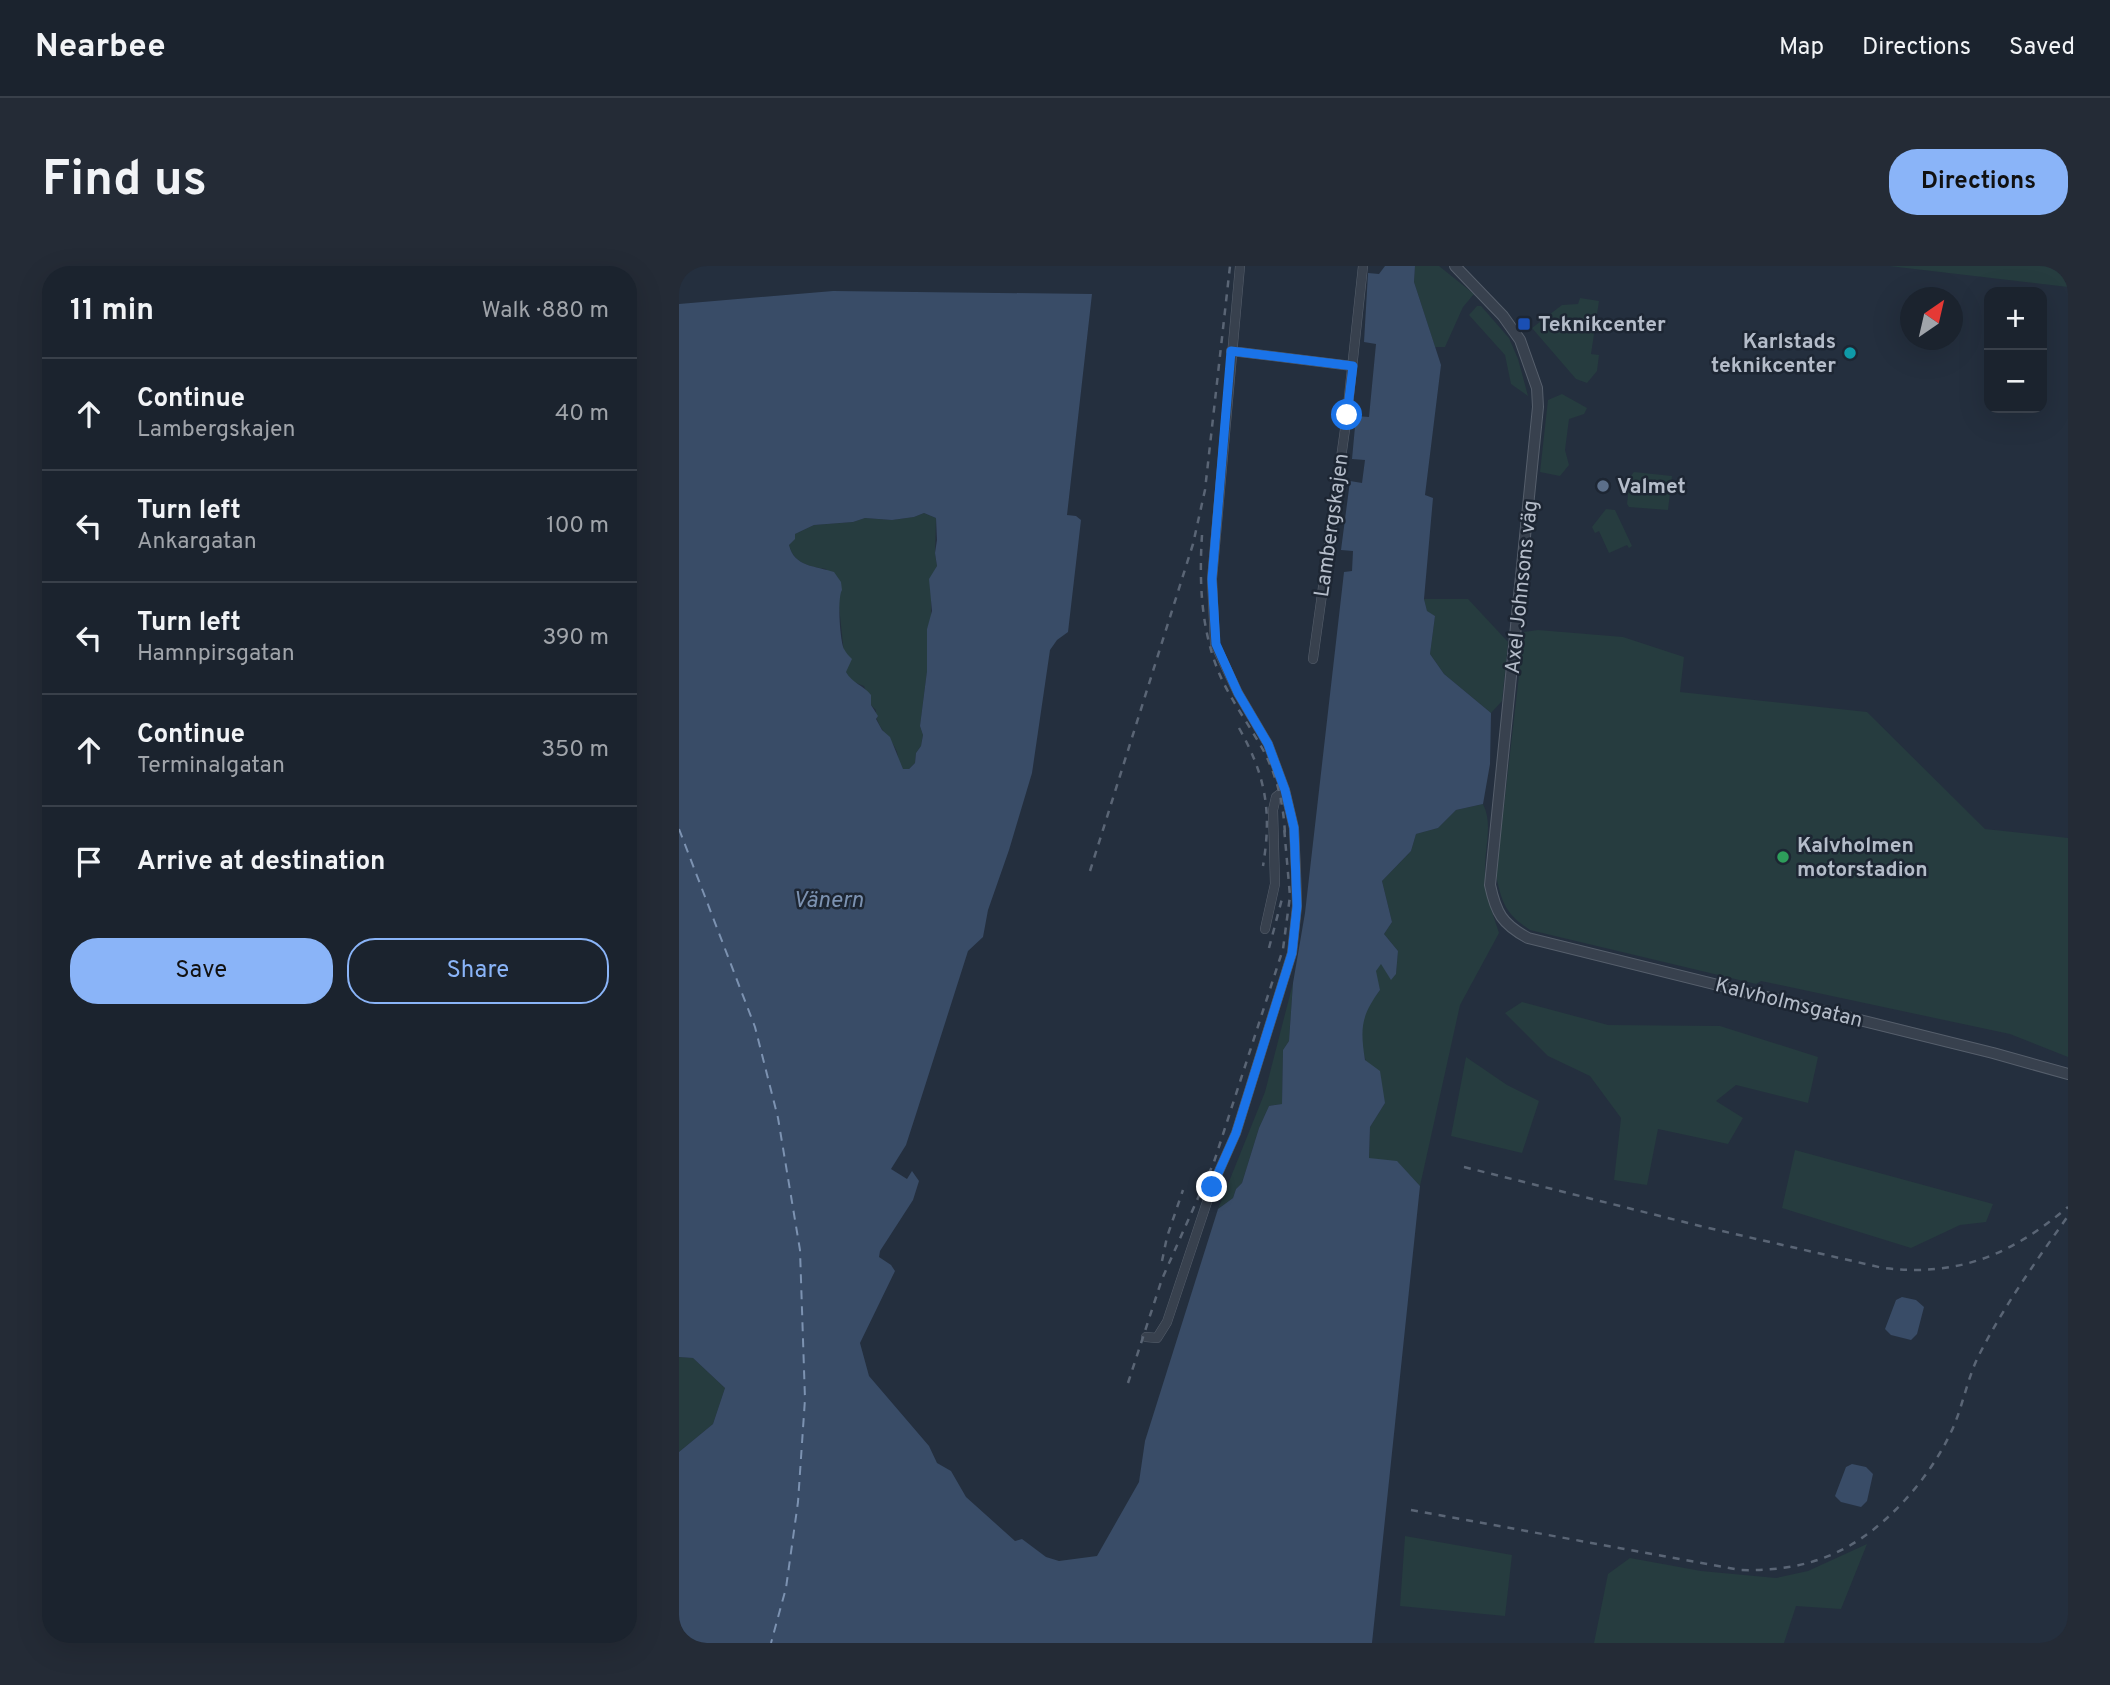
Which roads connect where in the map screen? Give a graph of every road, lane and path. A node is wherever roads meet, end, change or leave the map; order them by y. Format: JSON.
{"nodes":[{"id":1,"x":1240,"y":266,"type":"edge"},
{"id":2,"x":1363,"y":266,"type":"edge"},
{"id":3,"x":1456,"y":266,"type":"edge"},
{"id":4,"x":1231,"y":351,"type":"junction"},
{"id":5,"x":1353,"y":366,"type":"junction"},
{"id":6,"x":1313,"y":659,"type":"dead end"},
{"id":7,"x":1285,"y":790,"type":"junction"},
{"id":8,"x":1265,"y":929,"type":"dead end"},
{"id":9,"x":1510,"y":929,"type":"joint"},
{"id":10,"x":2068,"y":1074,"type":"edge"},
{"id":11,"x":1146,"y":1336,"type":"dead end"}],
"edges":[{"from":1,"to":4,"type":"street"},
{"from":2,"to":5,"type":"street","name":"Lambergskajen"},
{"from":3,"to":9,"type":"street","name":"Axel Johnsons väg"},
{"from":4,"to":5,"type":"street"},
{"from":4,"to":7,"type":"street"},
{"from":5,"to":6,"type":"street","name":"Lambergskajen"},
{"from":7,"to":8,"type":"street"},
{"from":7,"to":11,"type":"street"},
{"from":9,"to":10,"type":"street","name":"Kalvholmsgatan"}]}
